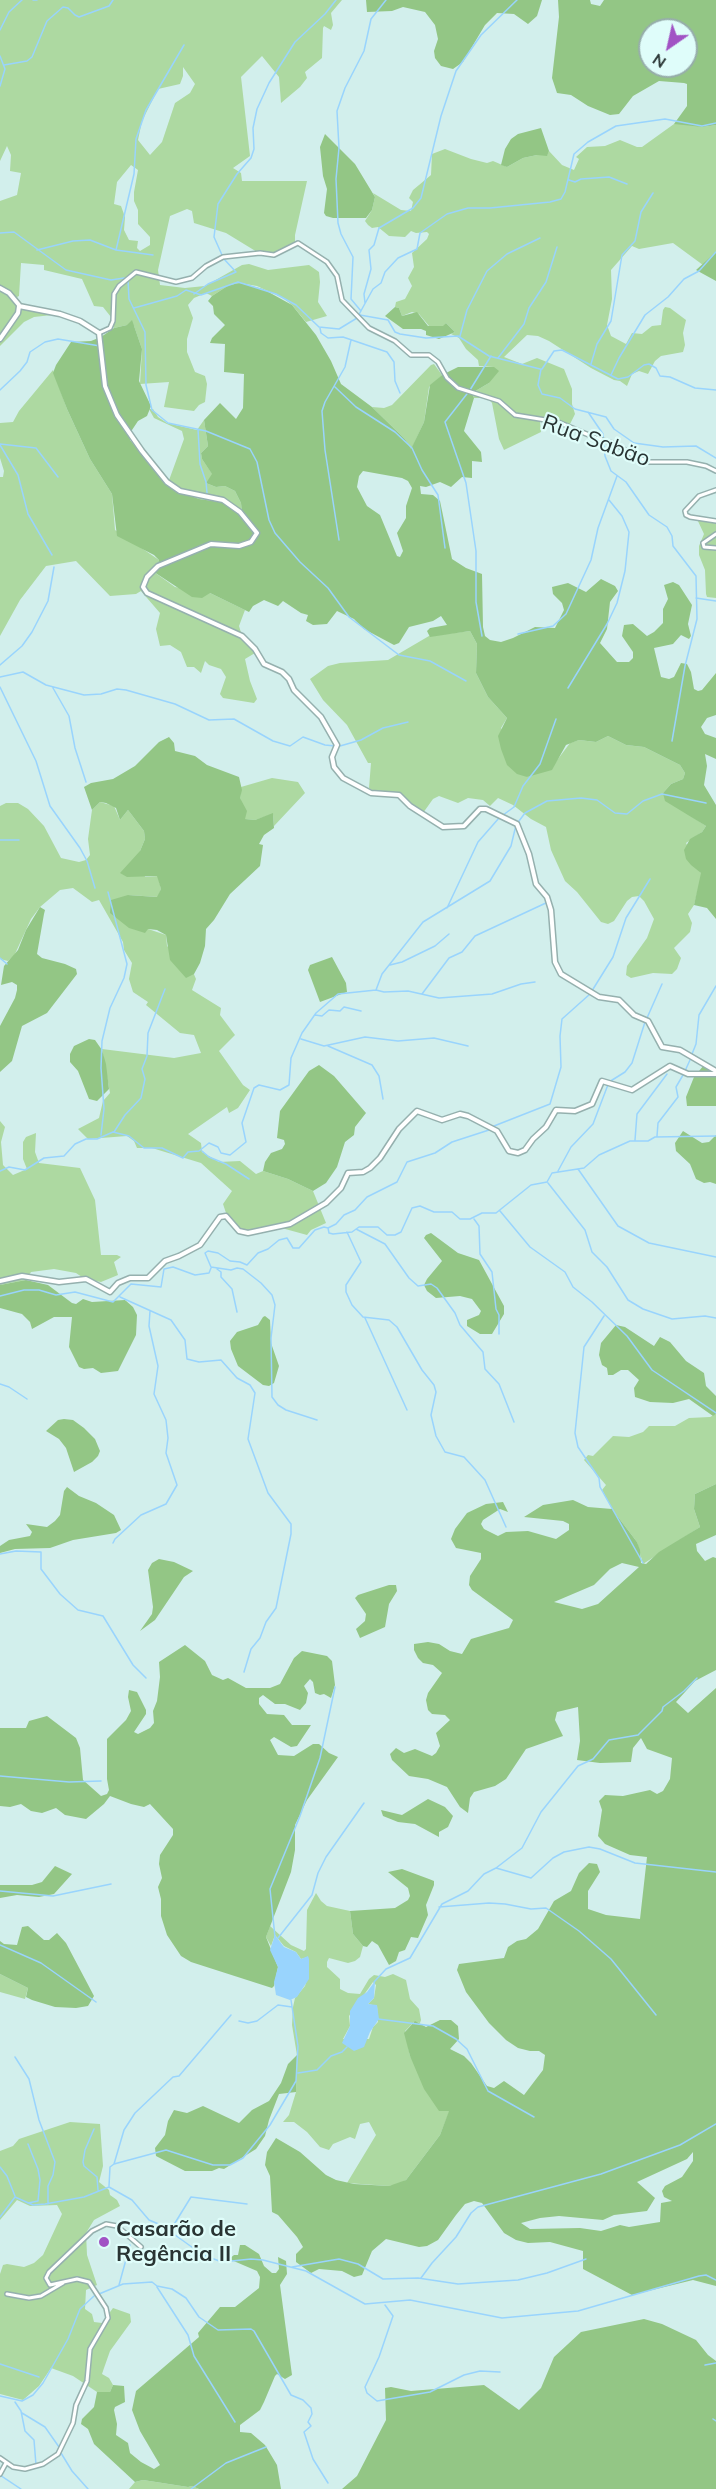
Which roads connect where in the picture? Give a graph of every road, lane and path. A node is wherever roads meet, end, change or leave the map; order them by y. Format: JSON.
{"nodes":[{"id":1,"x":0,"y":288,"type":"edge"},
{"id":2,"x":19,"y":306,"type":"junction"},
{"id":3,"x":99,"y":333,"type":"junction"},
{"id":4,"x":0,"y":339,"type":"edge"},
{"id":5,"x":716,"y":471,"type":"edge"},
{"id":6,"x":716,"y":490,"type":"edge"},
{"id":7,"x":716,"y":520,"type":"edge"},
{"id":8,"x":716,"y":534,"type":"edge"},
{"id":9,"x":716,"y":548,"type":"edge"},
{"id":10,"x":716,"y":1072,"type":"edge"},
{"id":11,"x":0,"y":1281,"type":"edge"},
{"id":12,"x":141,"y":2247,"type":"dead end"},
{"id":13,"x":65,"y":2282,"type":"junction"},
{"id":14,"x":7,"y":2294,"type":"dead end"},
{"id":15,"x":0,"y":2458,"type":"edge"},
{"id":16,"x":6,"y":2463,"type":"junction"},
{"id":17,"x":0,"y":2474,"type":"edge"}],
"edges":[{"from":1,"to":2,"type":"street"},
{"from":2,"to":3,"type":"street"},
{"from":2,"to":4,"type":"street"},
{"from":3,"to":5,"type":"street","name":"Rua Sabäo"},
{"from":3,"to":10,"type":"street"},
{"from":6,"to":7,"type":"street"},
{"from":8,"to":9,"type":"street"},
{"from":10,"to":11,"type":"street"},
{"from":12,"to":13,"type":"street"},
{"from":13,"to":14,"type":"street"},
{"from":13,"to":16,"type":"street"},
{"from":15,"to":16,"type":"street"},
{"from":16,"to":17,"type":"street"}]}
